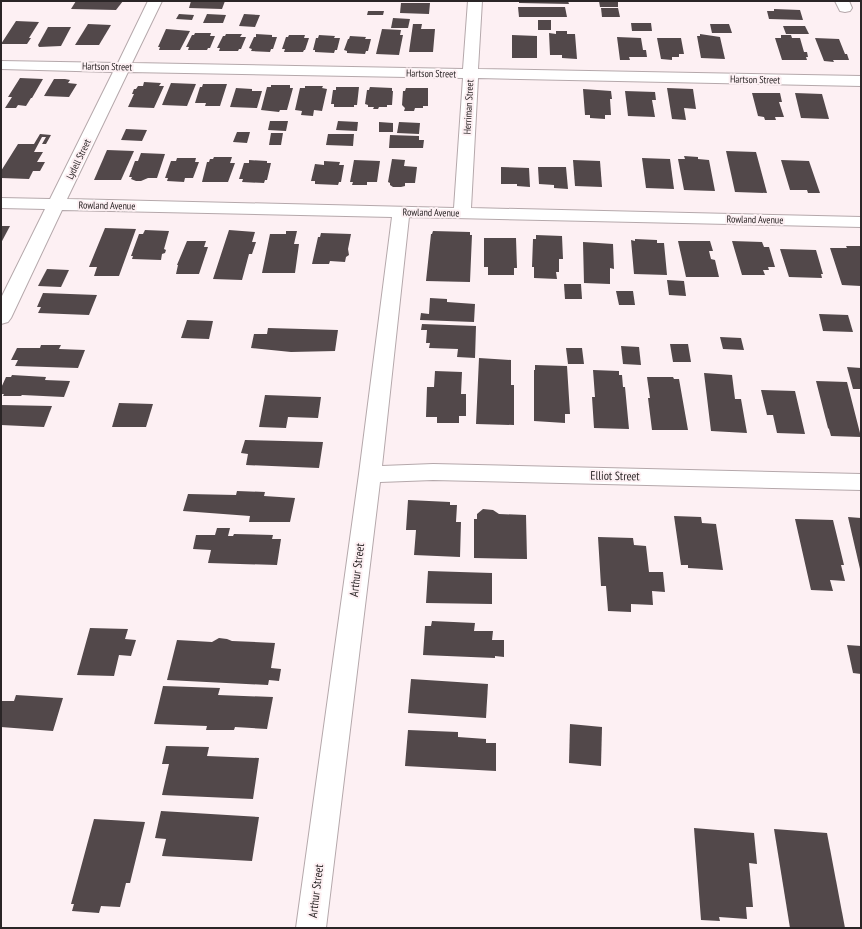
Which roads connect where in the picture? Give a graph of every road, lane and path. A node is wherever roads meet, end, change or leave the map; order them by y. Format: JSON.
{"nodes":[{"id":1,"x":155,"y":1,"type":"edge"},
{"id":2,"x":475,"y":1,"type":"edge"},
{"id":3,"x":1,"y":65,"type":"edge"},
{"id":4,"x":122,"y":67,"type":"junction"},
{"id":5,"x":470,"y":74,"type":"junction"},
{"id":6,"x":861,"y":81,"type":"edge"},
{"id":7,"x":1,"y":203,"type":"edge"},
{"id":8,"x":56,"y":204,"type":"junction"},
{"id":9,"x":401,"y":211,"type":"junction"},
{"id":10,"x":462,"y":212,"type":"junction"},
{"id":11,"x":861,"y":222,"type":"edge"},
{"id":12,"x":1,"y":318,"type":"edge"},
{"id":13,"x":370,"y":474,"type":"junction"},
{"id":14,"x":861,"y":482,"type":"edge"},
{"id":15,"x":311,"y":928,"type":"edge"}],
"edges":[{"from":1,"to":4,"type":"street","name":"Lydell Street"},
{"from":2,"to":5,"type":"street","name":"Herriman Street"},
{"from":3,"to":4,"type":"street","name":"Hartson Street"},
{"from":4,"to":5,"type":"street","name":"Hartson Street"},
{"from":4,"to":8,"type":"street","name":"Lydell Street"},
{"from":5,"to":6,"type":"street","name":"Hartson Street"},
{"from":5,"to":10,"type":"street","name":"Herriman Street"},
{"from":7,"to":8,"type":"street","name":"Rowland Avenue"},
{"from":8,"to":9,"type":"street","name":"Rowland Avenue"},
{"from":8,"to":12,"type":"street","name":"Lydell Street"},
{"from":9,"to":10,"type":"street","name":"Rowland Avenue"},
{"from":9,"to":13,"type":"street","name":"Arthur Street"},
{"from":10,"to":11,"type":"street","name":"Rowland Avenue"},
{"from":13,"to":14,"type":"street","name":"Elliot Street"},
{"from":13,"to":15,"type":"street","name":"Arthur Street"}]}
